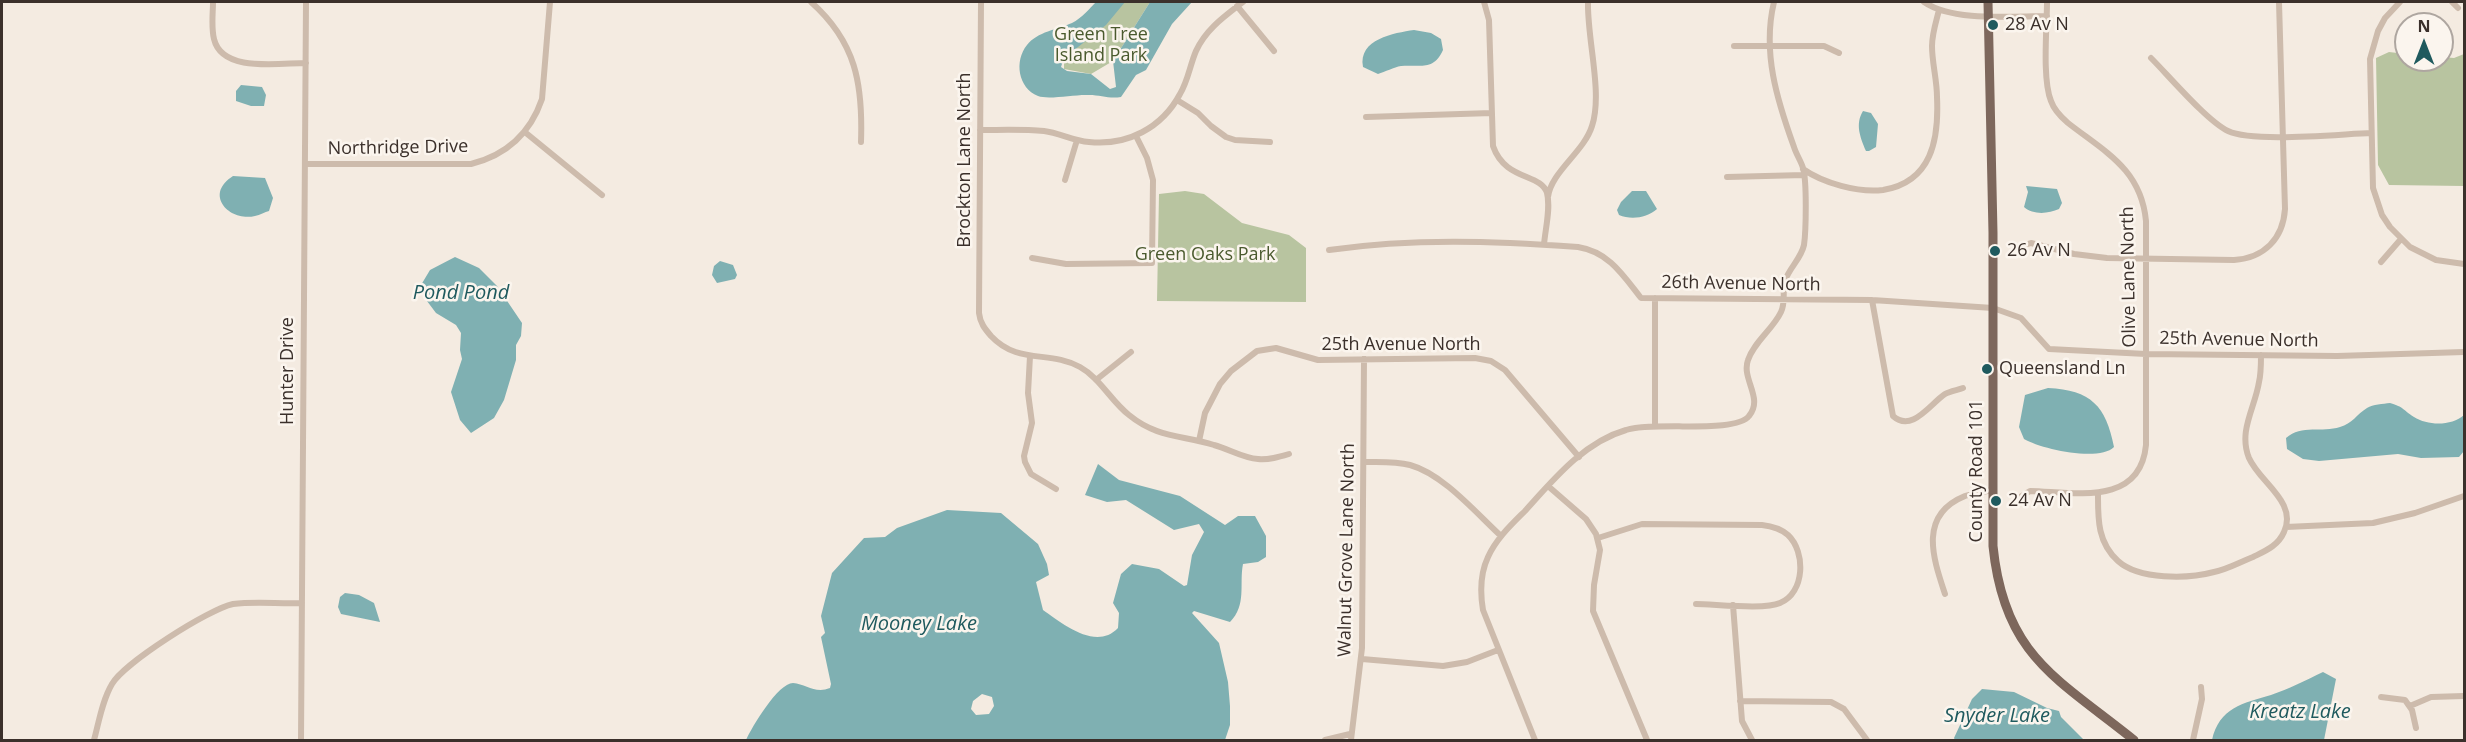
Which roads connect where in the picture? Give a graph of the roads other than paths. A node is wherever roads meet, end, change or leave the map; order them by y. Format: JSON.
{"nodes":[{"id":1,"x":213,"y":2,"type":"edge"},
{"id":2,"x":306,"y":2,"type":"edge"},
{"id":3,"x":550,"y":2,"type":"edge"},
{"id":4,"x":811,"y":2,"type":"edge"},
{"id":5,"x":981,"y":2,"type":"edge"},
{"id":6,"x":1484,"y":2,"type":"edge"},
{"id":7,"x":1588,"y":2,"type":"edge"},
{"id":8,"x":1774,"y":2,"type":"edge"},
{"id":9,"x":1924,"y":2,"type":"edge"},
{"id":10,"x":1988,"y":2,"type":"edge"},
{"id":11,"x":2047,"y":2,"type":"edge"},
{"id":12,"x":2279,"y":2,"type":"edge"},
{"id":13,"x":2399,"y":2,"type":"edge"},
{"id":14,"x":2452,"y":2,"type":"edge"},
{"id":15,"x":1240,"y":4,"type":"edge"},
{"id":16,"x":2458,"y":8,"type":"dead end"},
{"id":17,"x":1939,"y":10,"type":"junction"},
{"id":18,"x":1989,"y":16,"type":"junction"},
{"id":19,"x":2047,"y":16,"type":"junction"},
{"id":20,"x":1734,"y":46,"type":"dead end"},
{"id":21,"x":1771,"y":46,"type":"junction"},
{"id":22,"x":1274,"y":51,"type":"dead end"},
{"id":23,"x":1839,"y":53,"type":"dead end"},
{"id":24,"x":2151,"y":58,"type":"dead end"},
{"id":25,"x":306,"y":63,"type":"junction"},
{"id":26,"x":1177,"y":100,"type":"junction"},
{"id":27,"x":1492,"y":113,"type":"junction"},
{"id":28,"x":1366,"y":117,"type":"dead end"},
{"id":29,"x":980,"y":130,"type":"junction"},
{"id":30,"x":526,"y":133,"type":"junction"},
{"id":31,"x":2371,"y":133,"type":"junction"},
{"id":32,"x":1136,"y":136,"type":"junction"},
{"id":33,"x":2283,"y":136,"type":"junction"},
{"id":34,"x":1077,"y":140,"type":"junction"},
{"id":35,"x":861,"y":142,"type":"dead end"},
{"id":36,"x":1270,"y":142,"type":"dead end"},
{"id":37,"x":305,"y":164,"type":"junction"},
{"id":38,"x":1804,"y":172,"type":"junction"},
{"id":39,"x":1727,"y":177,"type":"dead end"},
{"id":40,"x":1065,"y":180,"type":"dead end"},
{"id":41,"x":602,"y":195,"type":"dead end"},
{"id":42,"x":1548,"y":200,"type":"junction"},
{"id":43,"x":2401,"y":239,"type":"junction"},
{"id":44,"x":1544,"y":245,"type":"junction"},
{"id":45,"x":2018,"y":247,"type":"dead end"},
{"id":46,"x":1329,"y":250,"type":"dead end"},
{"id":47,"x":1032,"y":258,"type":"dead end"},
{"id":48,"x":2146,"y":259,"type":"junction"},
{"id":49,"x":2381,"y":262,"type":"dead end"},
{"id":50,"x":2464,"y":264,"type":"edge"},
{"id":51,"x":1656,"y":298,"type":"junction"},
{"id":52,"x":1784,"y":299,"type":"junction"},
{"id":53,"x":1872,"y":300,"type":"junction"},
{"id":54,"x":1993,"y":308,"type":"junction"},
{"id":55,"x":1131,"y":352,"type":"dead end"},
{"id":56,"x":2464,"y":352,"type":"edge"},
{"id":57,"x":2146,"y":354,"type":"junction"},
{"id":58,"x":2261,"y":355,"type":"junction"},
{"id":59,"x":1030,"y":356,"type":"junction"},
{"id":60,"x":1364,"y":359,"type":"junction"},
{"id":61,"x":1096,"y":380,"type":"junction"},
{"id":62,"x":1963,"y":388,"type":"dead end"},
{"id":63,"x":1654,"y":425,"type":"junction"},
{"id":64,"x":1199,"y":441,"type":"junction"},
{"id":65,"x":1289,"y":454,"type":"dead end"},
{"id":66,"x":1579,"y":457,"type":"junction"},
{"id":67,"x":1364,"y":462,"type":"junction"},
{"id":68,"x":1548,"y":486,"type":"junction"},
{"id":69,"x":1056,"y":489,"type":"dead end"},
{"id":70,"x":1993,"y":490,"type":"junction"},
{"id":71,"x":2098,"y":493,"type":"junction"},
{"id":72,"x":2020,"y":496,"type":"dead end"},
{"id":73,"x":2464,"y":498,"type":"edge"},
{"id":74,"x":2286,"y":527,"type":"junction"},
{"id":75,"x":1501,"y":536,"type":"junction"},
{"id":76,"x":1598,"y":538,"type":"junction"},
{"id":77,"x":1945,"y":594,"type":"dead end"},
{"id":78,"x":302,"y":603,"type":"junction"},
{"id":79,"x":1696,"y":604,"type":"dead end"},
{"id":80,"x":1733,"y":605,"type":"junction"},
{"id":81,"x":1498,"y":650,"type":"junction"},
{"id":82,"x":1362,"y":659,"type":"junction"},
{"id":83,"x":2201,"y":687,"type":"dead end"},
{"id":84,"x":2464,"y":696,"type":"edge"},
{"id":85,"x":2382,"y":697,"type":"dead end"},
{"id":86,"x":1740,"y":701,"type":"junction"},
{"id":87,"x":2410,"y":706,"type":"junction"},
{"id":88,"x":2416,"y":728,"type":"dead end"},
{"id":89,"x":1351,"y":737,"type":"edge"},
{"id":90,"x":94,"y":741,"type":"edge"},
{"id":91,"x":301,"y":741,"type":"edge"},
{"id":92,"x":1325,"y":741,"type":"edge"},
{"id":93,"x":1535,"y":741,"type":"edge"},
{"id":94,"x":1647,"y":741,"type":"edge"},
{"id":95,"x":1752,"y":741,"type":"edge"},
{"id":96,"x":1867,"y":741,"type":"edge"},
{"id":97,"x":2134,"y":741,"type":"edge"},
{"id":98,"x":2193,"y":741,"type":"edge"}],
"edges":[{"from":1,"to":25,"type":"street"},
{"from":2,"to":25,"type":"street","name":"Hunter Drive"},
{"from":3,"to":30,"type":"street","name":"Northridge Drive"},
{"from":4,"to":35,"type":"street"},
{"from":5,"to":29,"type":"street","name":"Brockton Lane North"},
{"from":6,"to":27,"type":"street"},
{"from":7,"to":42,"type":"street"},
{"from":8,"to":21,"type":"street"},
{"from":9,"to":17,"type":"street"},
{"from":10,"to":18,"type":"main road","name":"County Road 101"},
{"from":11,"to":19,"type":"street","name":"Olive Lane North"},
{"from":12,"to":33,"type":"street"},
{"from":13,"to":31,"type":"street"},
{"from":14,"to":16,"type":"street"},
{"from":15,"to":22,"type":"street"},
{"from":15,"to":26,"type":"street"},
{"from":17,"to":18,"type":"street"},
{"from":17,"to":38,"type":"street"},
{"from":18,"to":19,"type":"street"},
{"from":18,"to":54,"type":"main road","name":"County Road 101"},
{"from":19,"to":48,"type":"street","name":"Olive Lane North"},
{"from":20,"to":21,"type":"street"},
{"from":21,"to":23,"type":"street"},
{"from":21,"to":38,"type":"street"},
{"from":24,"to":33,"type":"street"},
{"from":25,"to":37,"type":"street","name":"Hunter Drive"},
{"from":26,"to":32,"type":"street"},
{"from":26,"to":36,"type":"street"},
{"from":27,"to":28,"type":"street"},
{"from":27,"to":42,"type":"street"},
{"from":29,"to":34,"type":"street"},
{"from":29,"to":59,"type":"street","name":"Brockton Lane North"},
{"from":30,"to":37,"type":"street","name":"Northridge Drive"},
{"from":30,"to":41,"type":"street"},
{"from":31,"to":33,"type":"street"},
{"from":31,"to":43,"type":"street"},
{"from":32,"to":34,"type":"street"},
{"from":32,"to":47,"type":"street"},
{"from":33,"to":48,"type":"street"},
{"from":34,"to":40,"type":"street"},
{"from":37,"to":78,"type":"street","name":"Hunter Drive"},
{"from":38,"to":39,"type":"street"},
{"from":38,"to":52,"type":"street"},
{"from":42,"to":44,"type":"street"},
{"from":43,"to":49,"type":"street"},
{"from":43,"to":50,"type":"street"},
{"from":44,"to":46,"type":"street","name":"26th Avenue North"},
{"from":44,"to":51,"type":"street","name":"26th Avenue North"},
{"from":45,"to":48,"type":"street"},
{"from":48,"to":57,"type":"street","name":"Olive Lane North"},
{"from":51,"to":52,"type":"street","name":"26th Avenue North"},
{"from":51,"to":63,"type":"street"},
{"from":52,"to":53,"type":"street","name":"26th Avenue North"},
{"from":52,"to":63,"type":"street"},
{"from":53,"to":54,"type":"street","name":"26th Avenue North"},
{"from":53,"to":62,"type":"street"},
{"from":54,"to":57,"type":"street","name":"25th Avenue North"},
{"from":54,"to":70,"type":"main road","name":"County Road 101"},
{"from":55,"to":61,"type":"street"},
{"from":56,"to":58,"type":"street","name":"25th Avenue North"},
{"from":57,"to":58,"type":"street","name":"25th Avenue North"},
{"from":57,"to":71,"type":"street","name":"Olive Lane North"},
{"from":58,"to":74,"type":"street"},
{"from":59,"to":61,"type":"street"},
{"from":59,"to":69,"type":"street"},
{"from":60,"to":64,"type":"street","name":"25th Avenue North"},
{"from":60,"to":66,"type":"street","name":"25th Avenue North"},
{"from":60,"to":67,"type":"street","name":"Walnut Grove Lane North"},
{"from":61,"to":64,"type":"street"},
{"from":63,"to":66,"type":"street"},
{"from":64,"to":65,"type":"street"},
{"from":66,"to":68,"type":"street"},
{"from":67,"to":75,"type":"street"},
{"from":67,"to":82,"type":"street","name":"Walnut Grove Lane North"},
{"from":68,"to":75,"type":"street"},
{"from":68,"to":76,"type":"street"},
{"from":70,"to":77,"type":"street"},
{"from":70,"to":97,"type":"main road","name":"County Road 101"},
{"from":71,"to":72,"type":"street"},
{"from":71,"to":74,"type":"street"},
{"from":73,"to":74,"type":"street"},
{"from":75,"to":81,"type":"street"},
{"from":76,"to":80,"type":"street"},
{"from":76,"to":94,"type":"street"},
{"from":78,"to":90,"type":"street"},
{"from":78,"to":91,"type":"street","name":"Hunter Drive"},
{"from":79,"to":80,"type":"street"},
{"from":80,"to":86,"type":"street"},
{"from":81,"to":82,"type":"street"},
{"from":81,"to":93,"type":"street"},
{"from":82,"to":89,"type":"street","name":"Walnut Grove Lane North"},
{"from":83,"to":98,"type":"street"},
{"from":84,"to":87,"type":"street"},
{"from":85,"to":87,"type":"street"},
{"from":86,"to":95,"type":"street"},
{"from":86,"to":96,"type":"street"},
{"from":87,"to":88,"type":"street"},
{"from":89,"to":92,"type":"street"}]}
